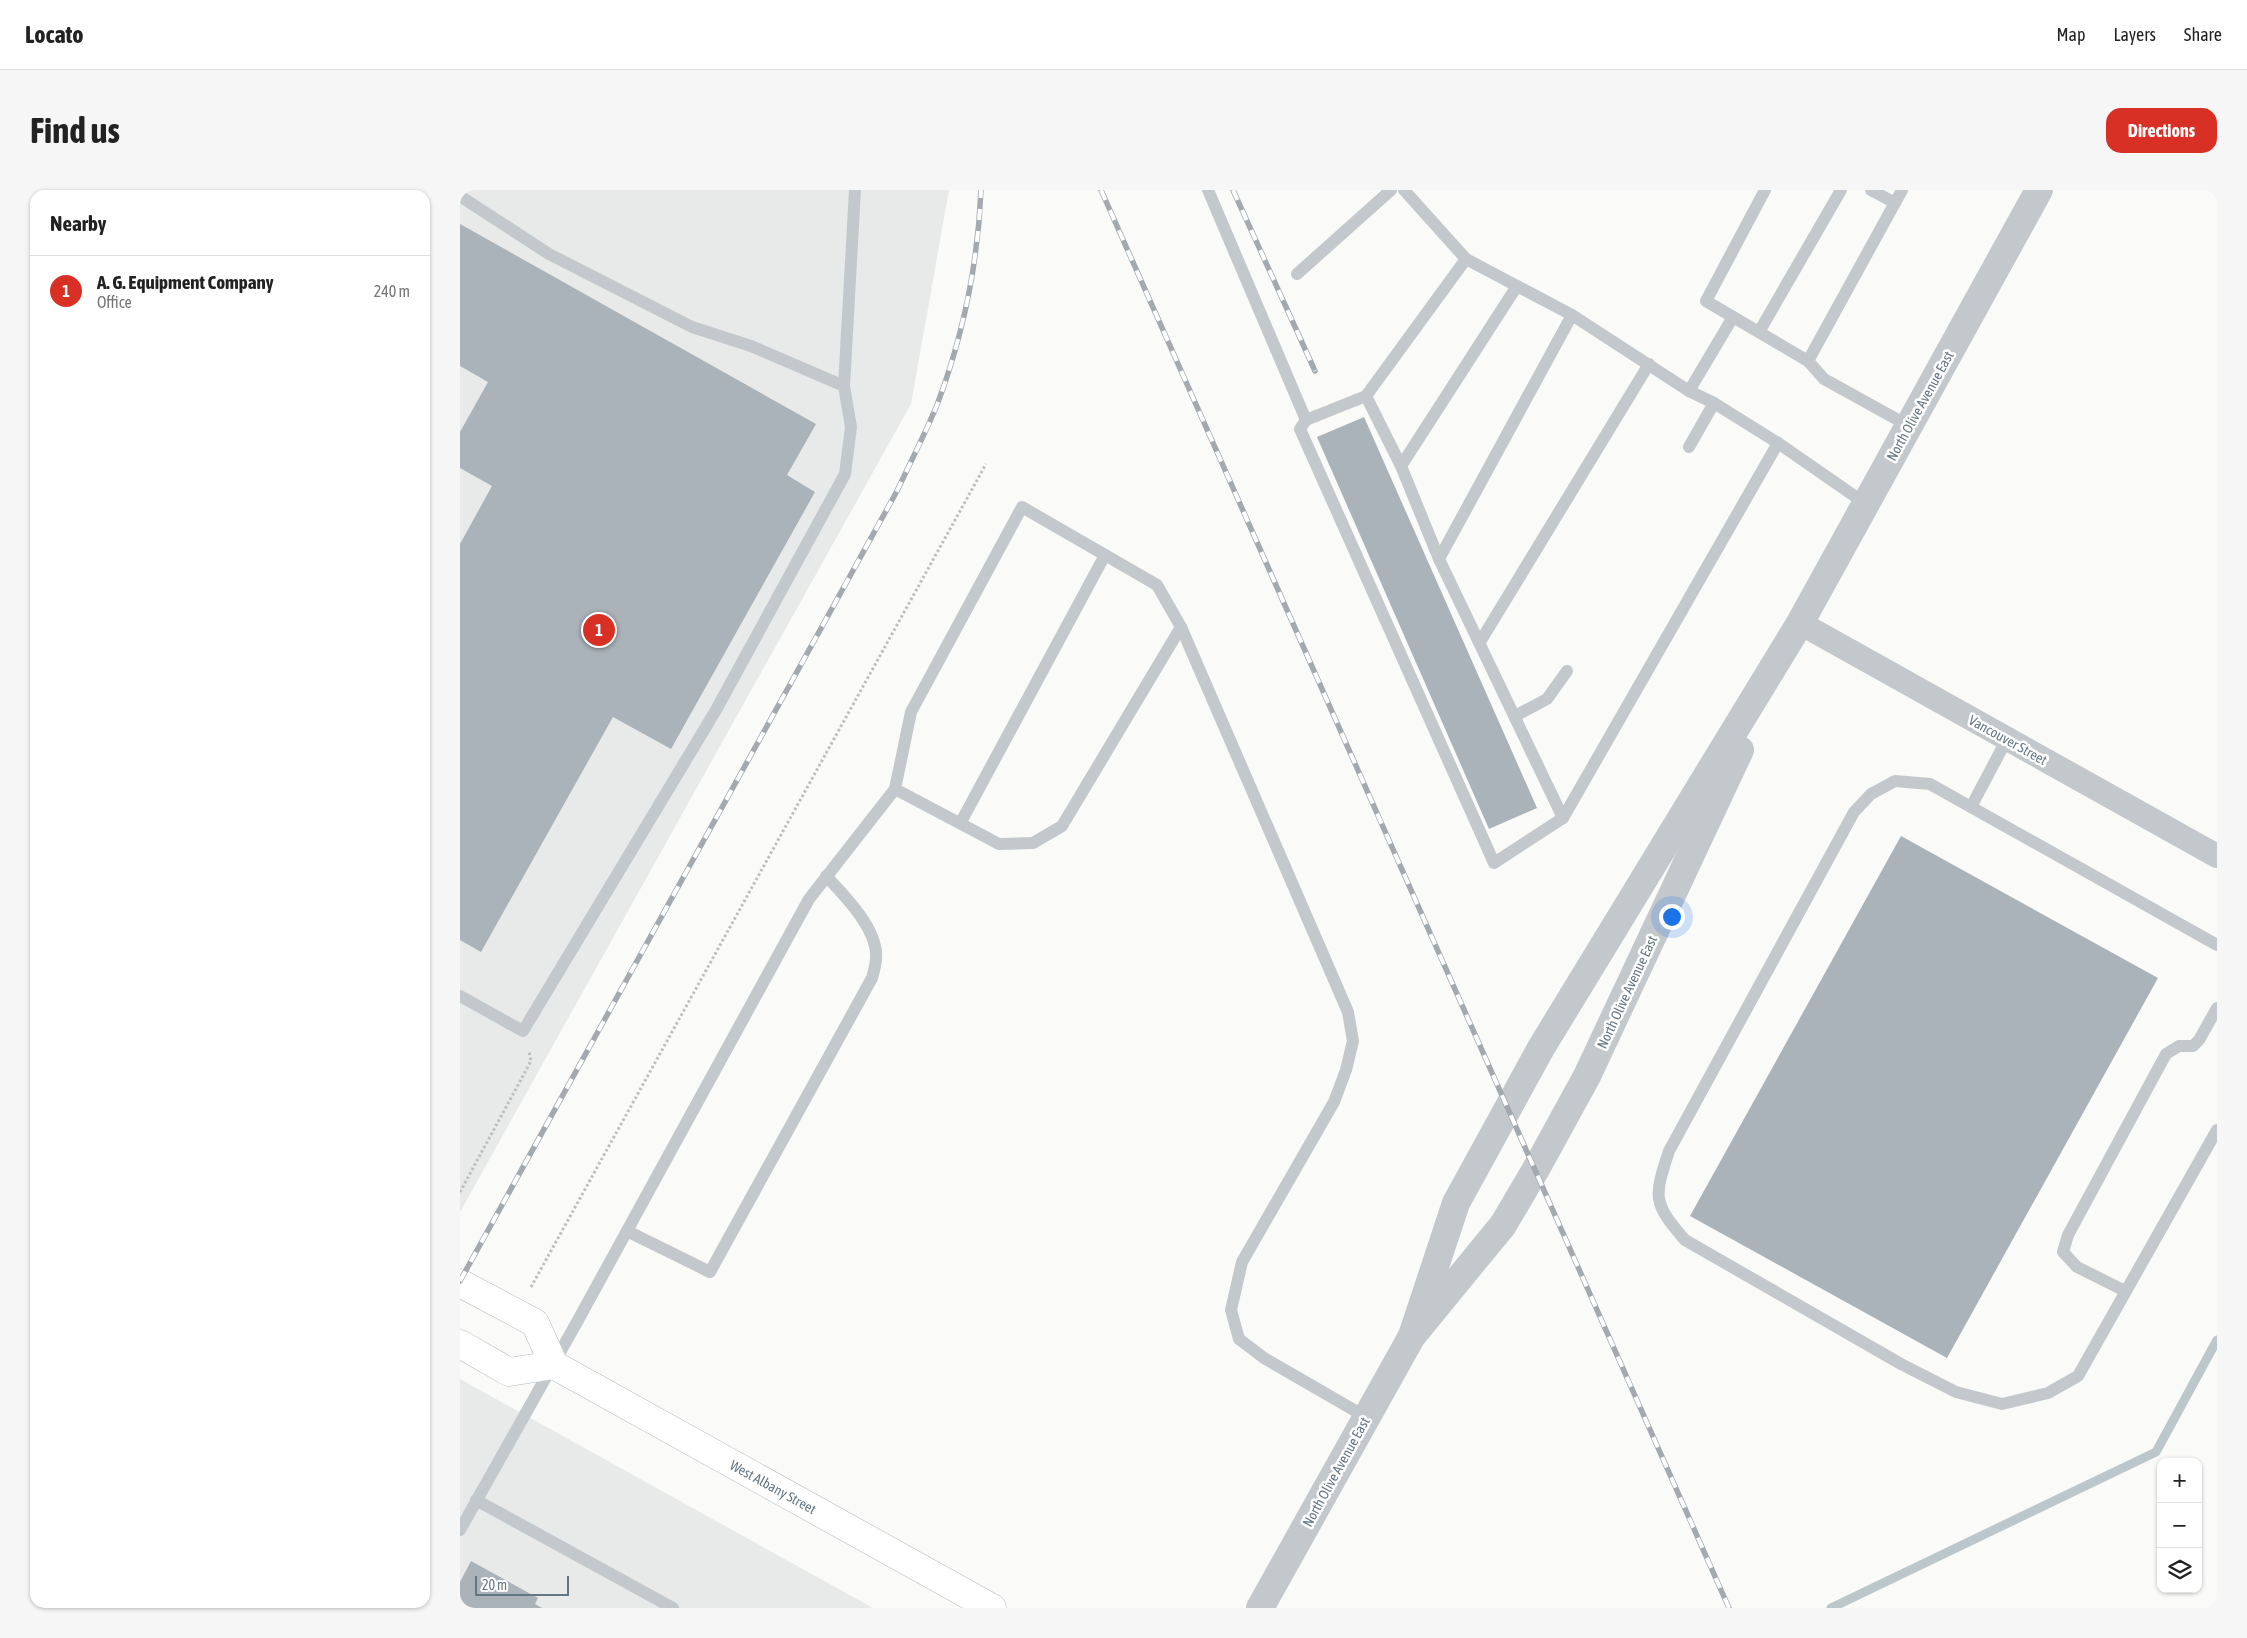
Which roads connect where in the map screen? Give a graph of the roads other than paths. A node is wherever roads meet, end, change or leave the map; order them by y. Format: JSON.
{"nodes":[{"id":1,"x":855,"y":190,"type":"edge"},
{"id":2,"x":1208,"y":190,"type":"edge"},
{"id":3,"x":1391,"y":190,"type":"edge"},
{"id":4,"x":1404,"y":190,"type":"edge"},
{"id":5,"x":1765,"y":190,"type":"edge"},
{"id":6,"x":1841,"y":190,"type":"edge"},
{"id":7,"x":1871,"y":190,"type":"edge"},
{"id":8,"x":1902,"y":190,"type":"edge"},
{"id":9,"x":2039,"y":190,"type":"edge"},
{"id":10,"x":460,"y":196,"type":"edge"},
{"id":11,"x":1895,"y":203,"type":"junction"},
{"id":12,"x":1466,"y":259,"type":"junction"},
{"id":13,"x":1297,"y":274,"type":"dead end"},
{"id":14,"x":1517,"y":286,"type":"junction"},
{"id":15,"x":1572,"y":316,"type":"junction"},
{"id":16,"x":1733,"y":317,"type":"junction"},
{"id":17,"x":1759,"y":332,"type":"junction"},
{"id":18,"x":1808,"y":360,"type":"junction"},
{"id":19,"x":1649,"y":364,"type":"junction"},
{"id":20,"x":844,"y":386,"type":"junction"},
{"id":21,"x":1689,"y":390,"type":"junction"},
{"id":22,"x":1366,"y":396,"type":"junction"},
{"id":23,"x":1714,"y":403,"type":"junction"},
{"id":24,"x":1306,"y":420,"type":"junction"},
{"id":25,"x":1909,"y":426,"type":"junction"},
{"id":26,"x":1778,"y":443,"type":"junction"},
{"id":27,"x":1689,"y":447,"type":"dead end"},
{"id":28,"x":1400,"y":466,"type":"junction"},
{"id":29,"x":1866,"y":504,"type":"junction"},
{"id":30,"x":1105,"y":555,"type":"junction"},
{"id":31,"x":1439,"y":559,"type":"junction"},
{"id":32,"x":1800,"y":623,"type":"junction"},
{"id":33,"x":1181,"y":626,"type":"junction"},
{"id":34,"x":1480,"y":642,"type":"junction"},
{"id":35,"x":1567,"y":671,"type":"dead end"},
{"id":36,"x":1515,"y":716,"type":"junction"},
{"id":37,"x":2007,"y":739,"type":"junction"},
{"id":38,"x":895,"y":789,"type":"junction"},
{"id":39,"x":1971,"y":807,"type":"junction"},
{"id":40,"x":1563,"y":818,"type":"junction"},
{"id":41,"x":961,"y":822,"type":"junction"},
{"id":42,"x":2217,"y":856,"type":"edge"},
{"id":43,"x":826,"y":876,"type":"junction"},
{"id":44,"x":2217,"y":945,"type":"edge"},
{"id":45,"x":460,"y":996,"type":"edge"},
{"id":46,"x":2217,"y":1008,"type":"edge"},
{"id":47,"x":2217,"y":1130,"type":"edge"},
{"id":48,"x":627,"y":1231,"type":"junction"},
{"id":49,"x":460,"y":1283,"type":"edge"},
{"id":50,"x":2125,"y":1291,"type":"junction"},
{"id":51,"x":1412,"y":1336,"type":"junction"},
{"id":52,"x":460,"y":1344,"type":"edge"},
{"id":53,"x":554,"y":1365,"type":"junction"},
{"id":54,"x":1366,"y":1417,"type":"junction"},
{"id":55,"x":476,"y":1500,"type":"junction"},
{"id":56,"x":460,"y":1530,"type":"edge"},
{"id":57,"x":673,"y":1608,"type":"edge"},
{"id":58,"x":992,"y":1608,"type":"edge"},
{"id":59,"x":1260,"y":1608,"type":"edge"}],
"edges":[{"from":1,"to":20,"type":"lane"},
{"from":2,"to":24,"type":"lane"},
{"from":3,"to":13,"type":"lane"},
{"from":4,"to":12,"type":"lane"},
{"from":5,"to":16,"type":"lane"},
{"from":6,"to":17,"type":"lane"},
{"from":7,"to":11,"type":"lane"},
{"from":8,"to":11,"type":"lane"},
{"from":9,"to":25,"type":"street","name":"North Olive Avenue East"},
{"from":10,"to":20,"type":"lane"},
{"from":11,"to":18,"type":"lane"},
{"from":12,"to":14,"type":"lane"},
{"from":12,"to":22,"type":"lane"},
{"from":14,"to":15,"type":"lane"},
{"from":14,"to":28,"type":"lane"},
{"from":15,"to":19,"type":"lane"},
{"from":15,"to":31,"type":"lane"},
{"from":16,"to":17,"type":"lane"},
{"from":16,"to":21,"type":"lane"},
{"from":17,"to":18,"type":"lane"},
{"from":18,"to":25,"type":"lane"},
{"from":19,"to":21,"type":"lane"},
{"from":19,"to":34,"type":"lane"},
{"from":20,"to":45,"type":"lane"},
{"from":21,"to":23,"type":"lane"},
{"from":22,"to":24,"type":"lane"},
{"from":22,"to":28,"type":"lane"},
{"from":23,"to":26,"type":"lane"},
{"from":23,"to":27,"type":"lane"},
{"from":24,"to":40,"type":"lane"},
{"from":25,"to":29,"type":"street","name":"North Olive Avenue East"},
{"from":26,"to":29,"type":"lane"},
{"from":26,"to":40,"type":"lane"},
{"from":28,"to":31,"type":"lane"},
{"from":29,"to":32,"type":"street","name":"North Olive Avenue East"},
{"from":30,"to":33,"type":"lane"},
{"from":30,"to":38,"type":"lane"},
{"from":30,"to":41,"type":"lane"},
{"from":31,"to":34,"type":"lane"},
{"from":32,"to":37,"type":"street","name":"Vancouver Street"},
{"from":32,"to":51,"type":"street","name":"North Olive Avenue East"},
{"from":32,"to":51,"type":"street","name":"North Olive Avenue East"},
{"from":33,"to":41,"type":"lane"},
{"from":33,"to":54,"type":"lane"},
{"from":34,"to":36,"type":"lane"},
{"from":35,"to":36,"type":"lane"},
{"from":36,"to":40,"type":"lane"},
{"from":37,"to":39,"type":"lane"},
{"from":37,"to":42,"type":"street","name":"Vancouver Street"},
{"from":38,"to":41,"type":"lane"},
{"from":38,"to":43,"type":"lane"},
{"from":39,"to":44,"type":"lane"},
{"from":39,"to":50,"type":"lane"},
{"from":43,"to":48,"type":"lane"},
{"from":43,"to":48,"type":"lane"},
{"from":46,"to":50,"type":"lane"},
{"from":47,"to":50,"type":"lane"},
{"from":48,"to":53,"type":"lane"},
{"from":49,"to":53,"type":"main road"},
{"from":51,"to":54,"type":"street","name":"North Olive Avenue East"},
{"from":52,"to":53,"type":"main road"},
{"from":53,"to":55,"type":"lane"},
{"from":53,"to":58,"type":"main road","name":"West Albany Street"},
{"from":54,"to":59,"type":"street","name":"North Olive Avenue East"},
{"from":55,"to":56,"type":"lane"},
{"from":55,"to":57,"type":"lane"}]}
